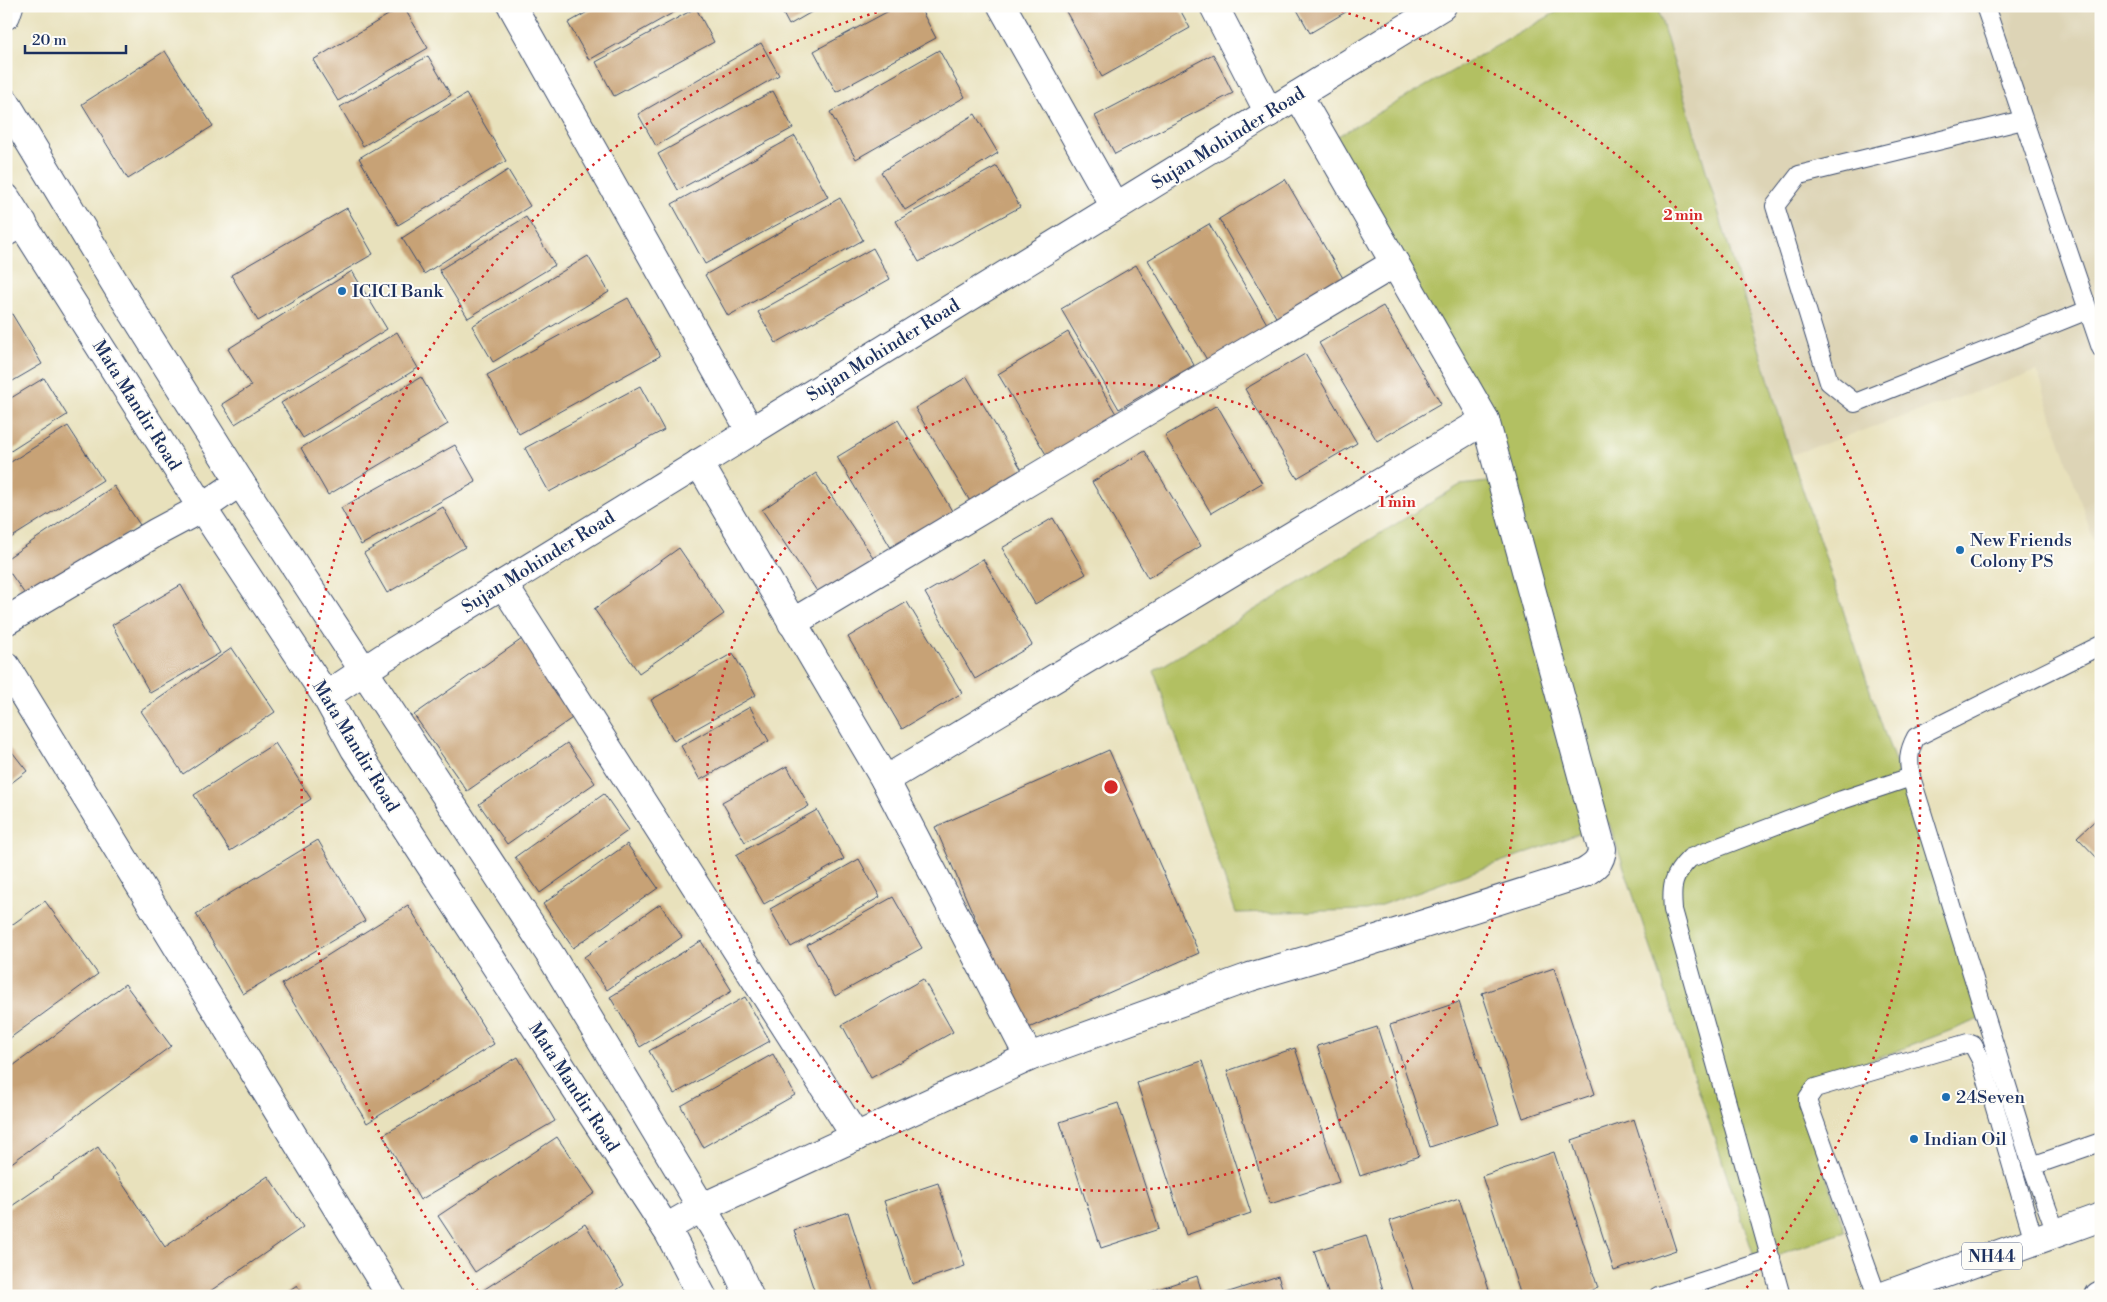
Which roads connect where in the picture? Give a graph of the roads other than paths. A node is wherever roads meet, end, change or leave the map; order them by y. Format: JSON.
{"nodes":[{"id":1,"x":9,"y":6,"type":"edge"},
{"id":2,"x":512,"y":6,"type":"edge"},
{"id":3,"x":1002,"y":6,"type":"edge"},
{"id":4,"x":1214,"y":6,"type":"edge"},
{"id":5,"x":1985,"y":6,"type":"edge"},
{"id":6,"x":1425,"y":11,"type":"edge"},
{"id":7,"x":6,"y":15,"type":"edge"},
{"id":8,"x":1298,"y":94,"type":"junction"},
{"id":9,"x":6,"y":102,"type":"edge"},
{"id":10,"x":1269,"y":113,"type":"junction"},
{"id":11,"x":2023,"y":120,"type":"junction"},
{"id":12,"x":6,"y":198,"type":"edge"},
{"id":13,"x":1116,"y":207,"type":"junction"},
{"id":14,"x":14,"y":227,"type":"edge"},
{"id":15,"x":1395,"y":263,"type":"junction"},
{"id":16,"x":2088,"y":310,"type":"junction"},
{"id":17,"x":2101,"y":348,"type":"edge"},
{"id":18,"x":1485,"y":420,"type":"junction"},
{"id":19,"x":751,"y":432,"type":"junction"},
{"id":20,"x":699,"y":464,"type":"junction"},
{"id":21,"x":240,"y":482,"type":"junction"},
{"id":22,"x":202,"y":508,"type":"junction"},
{"id":23,"x":503,"y":584,"type":"junction"},
{"id":24,"x":6,"y":621,"type":"edge"},
{"id":25,"x":792,"y":623,"type":"junction"},
{"id":26,"x":2101,"y":645,"type":"edge"},
{"id":27,"x":6,"y":666,"type":"edge"},
{"id":28,"x":364,"y":670,"type":"junction"},
{"id":29,"x":326,"y":696,"type":"junction"},
{"id":30,"x":1911,"y":777,"type":"junction"},
{"id":31,"x":885,"y":780,"type":"junction"},
{"id":32,"x":1030,"y":1057,"type":"junction"},
{"id":33,"x":856,"y":1137,"type":"junction"},
{"id":34,"x":2101,"y":1142,"type":"edge"},
{"id":35,"x":2032,"y":1166,"type":"junction"},
{"id":36,"x":701,"y":1208,"type":"junction"},
{"id":37,"x":2101,"y":1217,"type":"edge"},
{"id":38,"x":666,"y":1228,"type":"junction"},
{"id":39,"x":2045,"y":1237,"type":"junction"},
{"id":40,"x":1771,"y":1259,"type":"junction"},
{"id":41,"x":391,"y":1296,"type":"edge"},
{"id":42,"x":702,"y":1296,"type":"edge"},
{"id":43,"x":749,"y":1296,"type":"edge"},
{"id":44,"x":1658,"y":1296,"type":"edge"},
{"id":45,"x":1781,"y":1296,"type":"edge"},
{"id":46,"x":1877,"y":1296,"type":"edge"},
{"id":47,"x":1883,"y":1296,"type":"edge"}],
"edges":[{"from":1,"to":7,"type":"main road"},
{"from":2,"to":19,"type":"main road"},
{"from":3,"to":13,"type":"main road"},
{"from":4,"to":10,"type":"main road"},
{"from":5,"to":11,"type":"lane"},
{"from":6,"to":8,"type":"main road","name":"Sujan Mohinder Road"},
{"from":8,"to":10,"type":"main road","name":"Sujan Mohinder Road"},
{"from":8,"to":15,"type":"main road"},
{"from":9,"to":21,"type":"main road"},
{"from":10,"to":13,"type":"main road","name":"Sujan Mohinder Road"},
{"from":11,"to":16,"type":"lane"},
{"from":11,"to":16,"type":"lane"},
{"from":12,"to":14,"type":"main road","name":"Mata Mandir Road"},
{"from":13,"to":19,"type":"main road","name":"Sujan Mohinder Road"},
{"from":14,"to":22,"type":"main road","name":"Mata Mandir Road"},
{"from":15,"to":18,"type":"main road"},
{"from":15,"to":25,"type":"main road"},
{"from":16,"to":17,"type":"lane"},
{"from":18,"to":31,"type":"main road"},
{"from":18,"to":32,"type":"main road"},
{"from":19,"to":20,"type":"main road","name":"Sujan Mohinder Road"},
{"from":20,"to":23,"type":"main road","name":"Sujan Mohinder Road"},
{"from":20,"to":25,"type":"main road"},
{"from":21,"to":22,"type":"main road"},
{"from":21,"to":28,"type":"main road"},
{"from":22,"to":24,"type":"main road"},
{"from":22,"to":29,"type":"main road","name":"Mata Mandir Road"},
{"from":23,"to":28,"type":"main road","name":"Sujan Mohinder Road"},
{"from":23,"to":33,"type":"main road"},
{"from":25,"to":31,"type":"main road"},
{"from":26,"to":30,"type":"lane"},
{"from":27,"to":41,"type":"main road"},
{"from":28,"to":29,"type":"main road","name":"Sujan Mohinder Road"},
{"from":28,"to":36,"type":"main road"},
{"from":29,"to":38,"type":"main road","name":"Mata Mandir Road"},
{"from":30,"to":35,"type":"lane"},
{"from":30,"to":40,"type":"lane"},
{"from":31,"to":32,"type":"main road"},
{"from":32,"to":33,"type":"main road"},
{"from":33,"to":36,"type":"main road"},
{"from":34,"to":35,"type":"lane"},
{"from":35,"to":39,"type":"lane"},
{"from":36,"to":38,"type":"main road"},
{"from":36,"to":43,"type":"main road"},
{"from":37,"to":39,"type":"main road","number":"NH44"},
{"from":38,"to":42,"type":"main road","name":"Mata Mandir Road"},
{"from":39,"to":46,"type":"lane"},
{"from":39,"to":47,"type":"main road","number":"NH44"},
{"from":40,"to":44,"type":"lane"},
{"from":40,"to":45,"type":"lane"}]}
